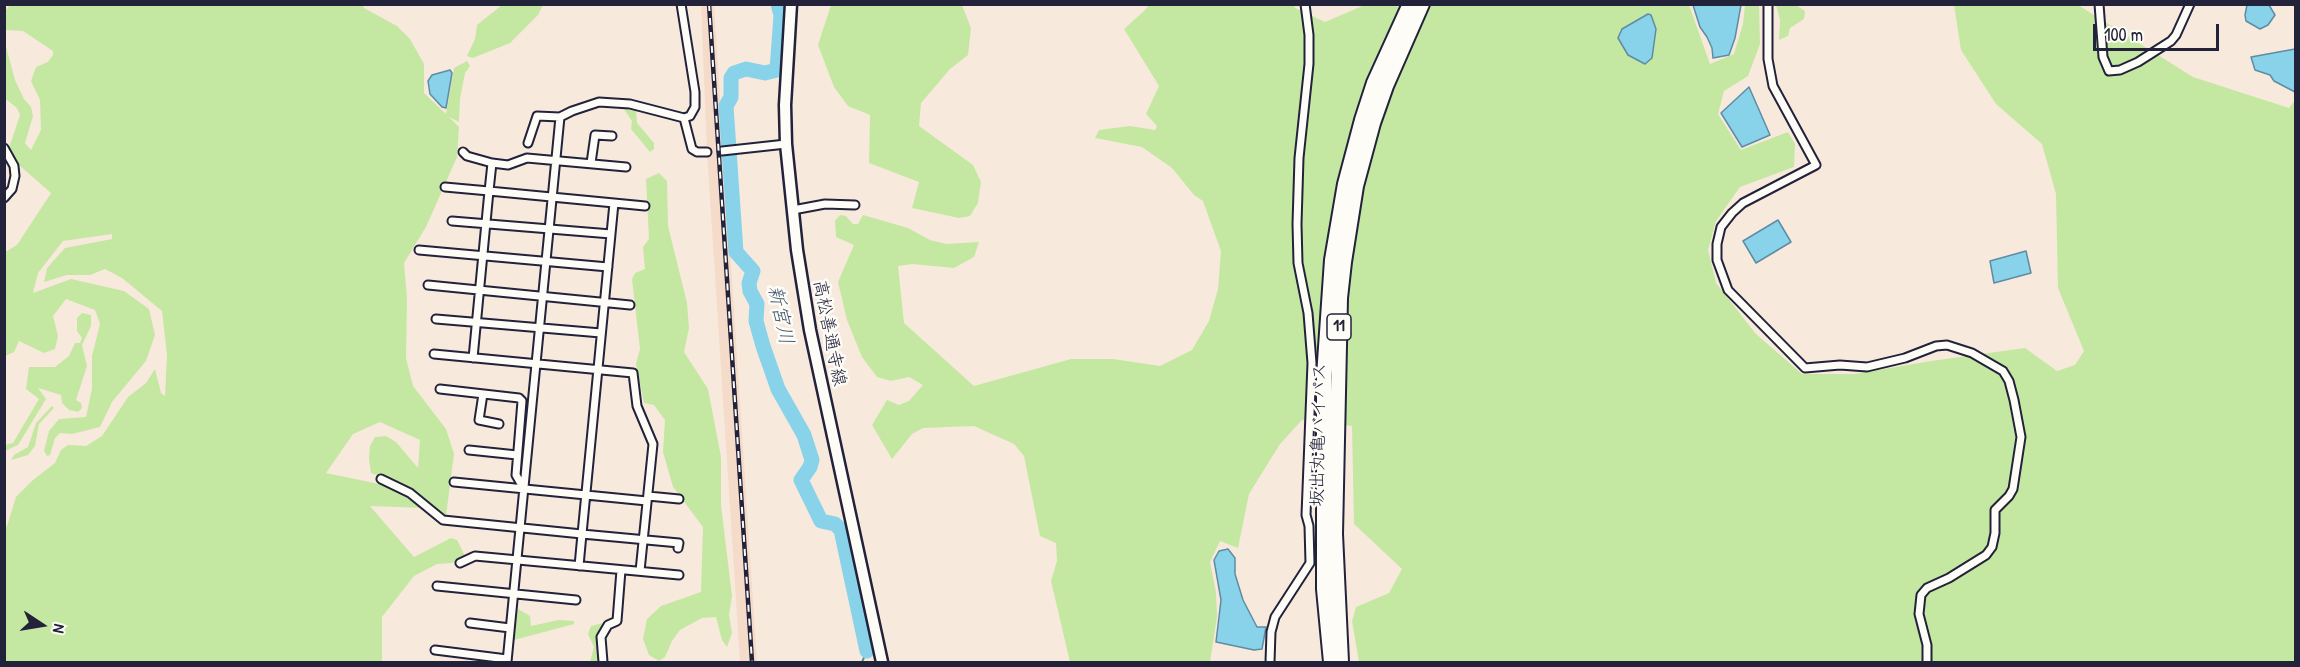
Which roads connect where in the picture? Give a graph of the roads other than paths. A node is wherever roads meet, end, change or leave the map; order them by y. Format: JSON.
{"nodes":[{"id":1,"x":681,"y":4,"type":"edge"},
{"id":2,"x":791,"y":4,"type":"edge"},
{"id":3,"x":1305,"y":4,"type":"edge"},
{"id":4,"x":1410,"y":4,"type":"edge"},
{"id":5,"x":1422,"y":4,"type":"edge"},
{"id":6,"x":1768,"y":4,"type":"edge"},
{"id":7,"x":2099,"y":4,"type":"edge"},
{"id":8,"x":2190,"y":4,"type":"edge"},
{"id":9,"x":560,"y":117,"type":"junction"},
{"id":10,"x":684,"y":118,"type":"junction"},
{"id":11,"x":612,"y":136,"type":"dead end"},
{"id":12,"x":528,"y":143,"type":"dead end"},
{"id":13,"x":786,"y":144,"type":"junction"},
{"id":14,"x":4,"y":148,"type":"edge"},
{"id":15,"x":727,"y":150,"type":"dead end"},
{"id":16,"x":463,"y":152,"type":"dead end"},
{"id":17,"x":707,"y":152,"type":"dead end"},
{"id":18,"x":555,"y":161,"type":"junction"},
{"id":19,"x":492,"y":163,"type":"junction"},
{"id":20,"x":591,"y":163,"type":"junction"},
{"id":21,"x":626,"y":167,"type":"dead end"},
{"id":22,"x":445,"y":187,"type":"dead end"},
{"id":23,"x":489,"y":191,"type":"junction"},
{"id":24,"x":551,"y":197,"type":"junction"},
{"id":25,"x":4,"y":198,"type":"edge"},
{"id":26,"x":614,"y":203,"type":"junction"},
{"id":27,"x":855,"y":205,"type":"dead end"},
{"id":28,"x":645,"y":206,"type":"dead end"},
{"id":29,"x":794,"y":210,"type":"junction"},
{"id":30,"x":452,"y":221,"type":"dead end"},
{"id":31,"x":486,"y":224,"type":"junction"},
{"id":32,"x":548,"y":229,"type":"junction"},
{"id":33,"x":611,"y":234,"type":"junction"},
{"id":34,"x":419,"y":250,"type":"dead end"},
{"id":35,"x":483,"y":256,"type":"junction"},
{"id":36,"x":545,"y":261,"type":"junction"},
{"id":37,"x":608,"y":267,"type":"junction"},
{"id":38,"x":428,"y":285,"type":"dead end"},
{"id":39,"x":480,"y":290,"type":"junction"},
{"id":40,"x":542,"y":296,"type":"junction"},
{"id":41,"x":604,"y":302,"type":"junction"},
{"id":42,"x":630,"y":305,"type":"dead end"},
{"id":43,"x":436,"y":319,"type":"dead end"},
{"id":44,"x":477,"y":322,"type":"junction"},
{"id":45,"x":539,"y":328,"type":"junction"},
{"id":46,"x":601,"y":333,"type":"junction"},
{"id":47,"x":434,"y":354,"type":"dead end"},
{"id":48,"x":473,"y":358,"type":"junction"},
{"id":49,"x":535,"y":363,"type":"junction"},
{"id":50,"x":1325,"y":363,"type":"junction"},
{"id":51,"x":598,"y":369,"type":"junction"},
{"id":52,"x":440,"y":389,"type":"dead end"},
{"id":53,"x":483,"y":394,"type":"junction"},
{"id":54,"x":499,"y":424,"type":"dead end"},
{"id":55,"x":469,"y":450,"type":"dead end"},
{"id":56,"x":517,"y":455,"type":"junction"},
{"id":57,"x":381,"y":479,"type":"dead end"},
{"id":58,"x":454,"y":483,"type":"dead end"},
{"id":59,"x":524,"y":489,"type":"junction"},
{"id":60,"x":586,"y":495,"type":"junction"},
{"id":61,"x":647,"y":498,"type":"junction"},
{"id":62,"x":679,"y":499,"type":"dead end"},
{"id":63,"x":520,"y":528,"type":"junction"},
{"id":64,"x":582,"y":534,"type":"junction"},
{"id":65,"x":643,"y":540,"type":"junction"},
{"id":66,"x":678,"y":548,"type":"dead end"},
{"id":67,"x":517,"y":560,"type":"junction"},
{"id":68,"x":460,"y":563,"type":"dead end"},
{"id":69,"x":579,"y":566,"type":"junction"},
{"id":70,"x":621,"y":570,"type":"junction"},
{"id":71,"x":640,"y":571,"type":"junction"},
{"id":72,"x":679,"y":575,"type":"dead end"},
{"id":73,"x":437,"y":585,"type":"dead end"},
{"id":74,"x":514,"y":593,"type":"junction"},
{"id":75,"x":576,"y":600,"type":"dead end"},
{"id":76,"x":470,"y":624,"type":"dead end"},
{"id":77,"x":510,"y":628,"type":"junction"},
{"id":78,"x":435,"y":650,"type":"dead end"},
{"id":79,"x":507,"y":661,"type":"edge"},
{"id":80,"x":603,"y":663,"type":"edge"},
{"id":81,"x":882,"y":663,"type":"edge"},
{"id":82,"x":1270,"y":663,"type":"edge"},
{"id":83,"x":1331,"y":663,"type":"edge"},
{"id":84,"x":1341,"y":663,"type":"edge"},
{"id":85,"x":1927,"y":663,"type":"edge"}],
"edges":[{"from":1,"to":10,"type":"street"},
{"from":2,"to":13,"type":"main road","name":"高松善通寺線"},
{"from":3,"to":50,"type":"street"},
{"from":4,"to":50,"type":"highway","name":"坂出丸亀バイパス","number":"11"},
{"from":5,"to":50,"type":"highway","name":"坂出丸亀バイパス","number":"11"},
{"from":6,"to":85,"type":"street"},
{"from":7,"to":8,"type":"street"},
{"from":9,"to":10,"type":"street"},
{"from":9,"to":12,"type":"street"},
{"from":9,"to":18,"type":"street"},
{"from":10,"to":17,"type":"street"},
{"from":11,"to":20,"type":"street"},
{"from":13,"to":15,"type":"street"},
{"from":13,"to":29,"type":"main road","name":"高松善通寺線"},
{"from":14,"to":25,"type":"street"},
{"from":16,"to":19,"type":"street"},
{"from":18,"to":19,"type":"street"},
{"from":18,"to":20,"type":"street"},
{"from":18,"to":24,"type":"street"},
{"from":19,"to":23,"type":"street"},
{"from":20,"to":21,"type":"street"},
{"from":22,"to":23,"type":"street"},
{"from":23,"to":24,"type":"street"},
{"from":23,"to":31,"type":"street"},
{"from":24,"to":26,"type":"street"},
{"from":24,"to":32,"type":"street"},
{"from":26,"to":28,"type":"street"},
{"from":26,"to":33,"type":"street"},
{"from":27,"to":29,"type":"street"},
{"from":29,"to":81,"type":"main road","name":"高松善通寺線"},
{"from":30,"to":31,"type":"street"},
{"from":31,"to":32,"type":"street"},
{"from":31,"to":35,"type":"street"},
{"from":32,"to":33,"type":"street"},
{"from":32,"to":36,"type":"street"},
{"from":33,"to":37,"type":"street"},
{"from":34,"to":35,"type":"street"},
{"from":35,"to":36,"type":"street"},
{"from":35,"to":39,"type":"street"},
{"from":36,"to":37,"type":"street"},
{"from":36,"to":40,"type":"street"},
{"from":37,"to":41,"type":"street"},
{"from":38,"to":39,"type":"street"},
{"from":39,"to":40,"type":"street"},
{"from":39,"to":44,"type":"street"},
{"from":40,"to":41,"type":"street"},
{"from":40,"to":45,"type":"street"},
{"from":41,"to":42,"type":"street"},
{"from":41,"to":46,"type":"street"},
{"from":43,"to":44,"type":"street"},
{"from":44,"to":45,"type":"street"},
{"from":44,"to":48,"type":"street"},
{"from":45,"to":46,"type":"street"},
{"from":45,"to":49,"type":"street"},
{"from":46,"to":51,"type":"street"},
{"from":47,"to":48,"type":"street"},
{"from":48,"to":49,"type":"street"},
{"from":49,"to":51,"type":"street"},
{"from":49,"to":59,"type":"street"},
{"from":50,"to":82,"type":"street"},
{"from":50,"to":83,"type":"highway","name":"坂出丸亀バイパス","number":"11"},
{"from":50,"to":84,"type":"highway","name":"坂出丸亀バイパス","number":"11"},
{"from":51,"to":60,"type":"street"},
{"from":51,"to":61,"type":"street"},
{"from":52,"to":53,"type":"street"},
{"from":53,"to":54,"type":"street"},
{"from":53,"to":56,"type":"street"},
{"from":55,"to":56,"type":"street"},
{"from":56,"to":59,"type":"street"},
{"from":57,"to":63,"type":"street"},
{"from":58,"to":59,"type":"street"},
{"from":59,"to":60,"type":"street"},
{"from":59,"to":63,"type":"street"},
{"from":60,"to":61,"type":"street"},
{"from":60,"to":64,"type":"street"},
{"from":61,"to":62,"type":"street"},
{"from":61,"to":65,"type":"street"},
{"from":63,"to":64,"type":"street"},
{"from":63,"to":67,"type":"street"},
{"from":64,"to":65,"type":"street"},
{"from":64,"to":69,"type":"street"},
{"from":65,"to":66,"type":"street"},
{"from":65,"to":71,"type":"street"},
{"from":67,"to":68,"type":"street"},
{"from":67,"to":69,"type":"street"},
{"from":67,"to":74,"type":"street"},
{"from":69,"to":70,"type":"street"},
{"from":70,"to":71,"type":"street"},
{"from":70,"to":80,"type":"street"},
{"from":71,"to":72,"type":"street"},
{"from":73,"to":74,"type":"street"},
{"from":74,"to":75,"type":"street"},
{"from":74,"to":77,"type":"street"},
{"from":76,"to":77,"type":"street"},
{"from":77,"to":79,"type":"street"},
{"from":78,"to":79,"type":"street"}]}
